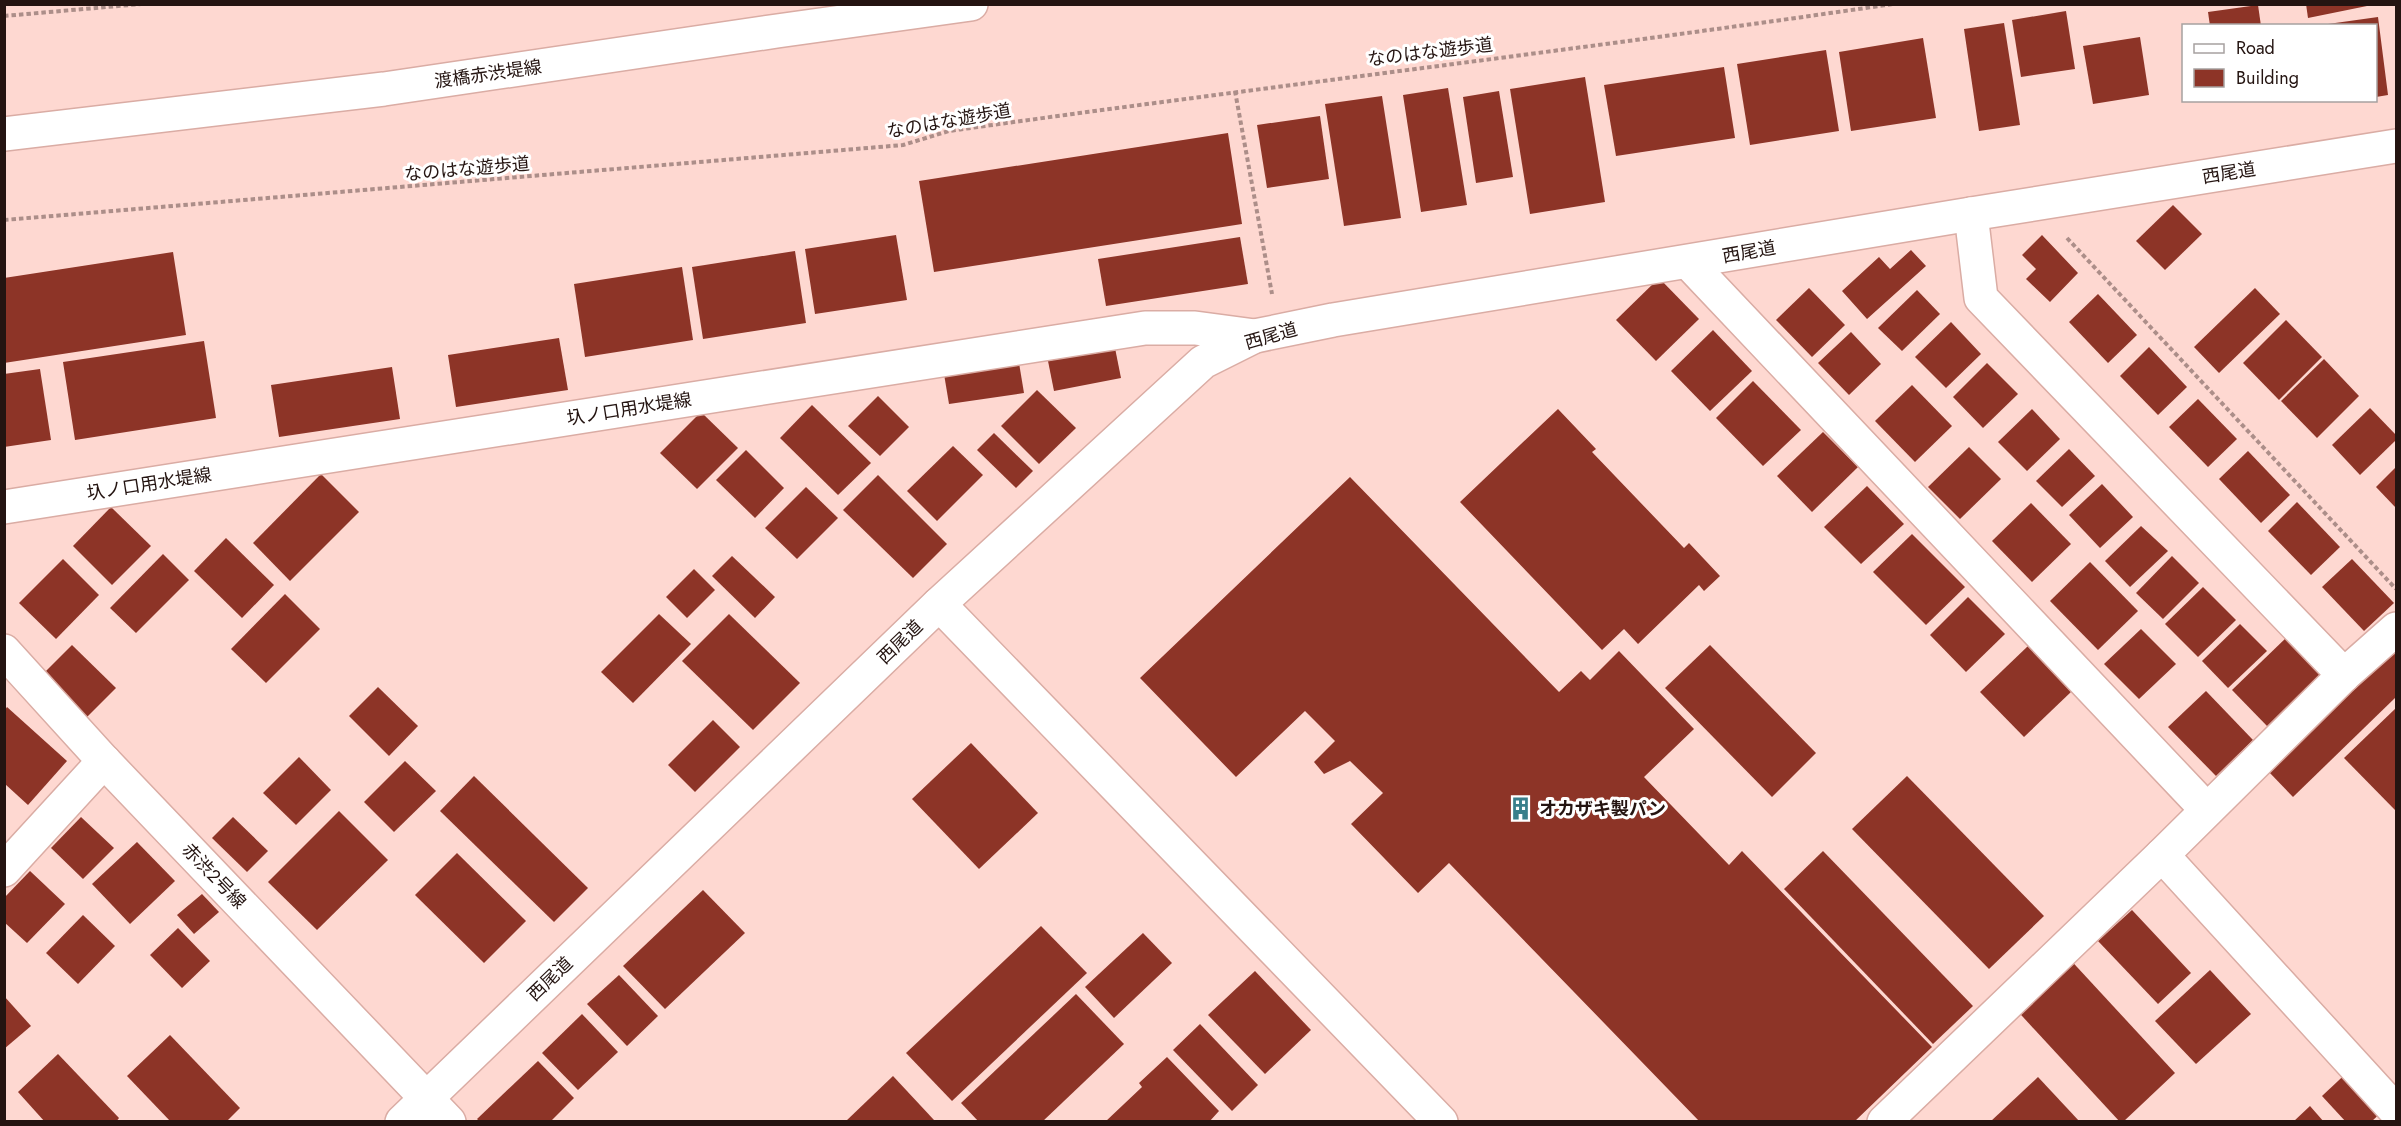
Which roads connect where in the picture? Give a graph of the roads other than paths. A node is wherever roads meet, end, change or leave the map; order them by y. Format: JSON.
{"nodes":[{"id":1,"x":971,"y":4,"type":"edge"},
{"id":2,"x":4,"y":134,"type":"edge"},
{"id":3,"x":2397,"y":146,"type":"edge"},
{"id":4,"x":1971,"y":214,"type":"junction"},
{"id":5,"x":1688,"y":262,"type":"junction"},
{"id":6,"x":1255,"y":336,"type":"junction"},
{"id":7,"x":4,"y":507,"type":"edge"},
{"id":8,"x":939,"y":604,"type":"junction"},
{"id":9,"x":2397,"y":629,"type":"edge"},
{"id":10,"x":8,"y":664,"type":"edge"},
{"id":11,"x":2344,"y":675,"type":"junction"},
{"id":12,"x":104,"y":761,"type":"junction"},
{"id":13,"x":2207,"y":810,"type":"junction"},
{"id":14,"x":2162,"y":855,"type":"junction"},
{"id":15,"x":4,"y":870,"type":"edge"},
{"id":16,"x":426,"y":1098,"type":"junction"},
{"id":17,"x":2397,"y":1111,"type":"edge"},
{"id":18,"x":402,"y":1122,"type":"edge"},
{"id":19,"x":449,"y":1122,"type":"edge"},
{"id":20,"x":1441,"y":1122,"type":"edge"},
{"id":21,"x":1884,"y":1122,"type":"edge"}],
"edges":[{"from":1,"to":2,"type":"street","name":"渡橋赤渋堤線"},
{"from":3,"to":4,"type":"street","name":"西尾道"},
{"from":4,"to":5,"type":"street","name":"西尾道"},
{"from":4,"to":11,"type":"street"},
{"from":5,"to":6,"type":"street","name":"西尾道"},
{"from":5,"to":13,"type":"street"},
{"from":6,"to":7,"type":"street","name":"圦ノ口用水堤線"},
{"from":6,"to":8,"type":"street","name":"西尾道"},
{"from":8,"to":16,"type":"street","name":"西尾道"},
{"from":8,"to":20,"type":"street"},
{"from":9,"to":11,"type":"street"},
{"from":10,"to":12,"type":"street","name":"赤渋2号線"},
{"from":11,"to":13,"type":"street"},
{"from":12,"to":15,"type":"street"},
{"from":12,"to":16,"type":"street","name":"赤渋2号線"},
{"from":13,"to":14,"type":"street"},
{"from":14,"to":17,"type":"street"},
{"from":14,"to":21,"type":"street"},
{"from":16,"to":18,"type":"street","name":"西尾道"},
{"from":16,"to":19,"type":"street","name":"赤渋2号線"}]}
